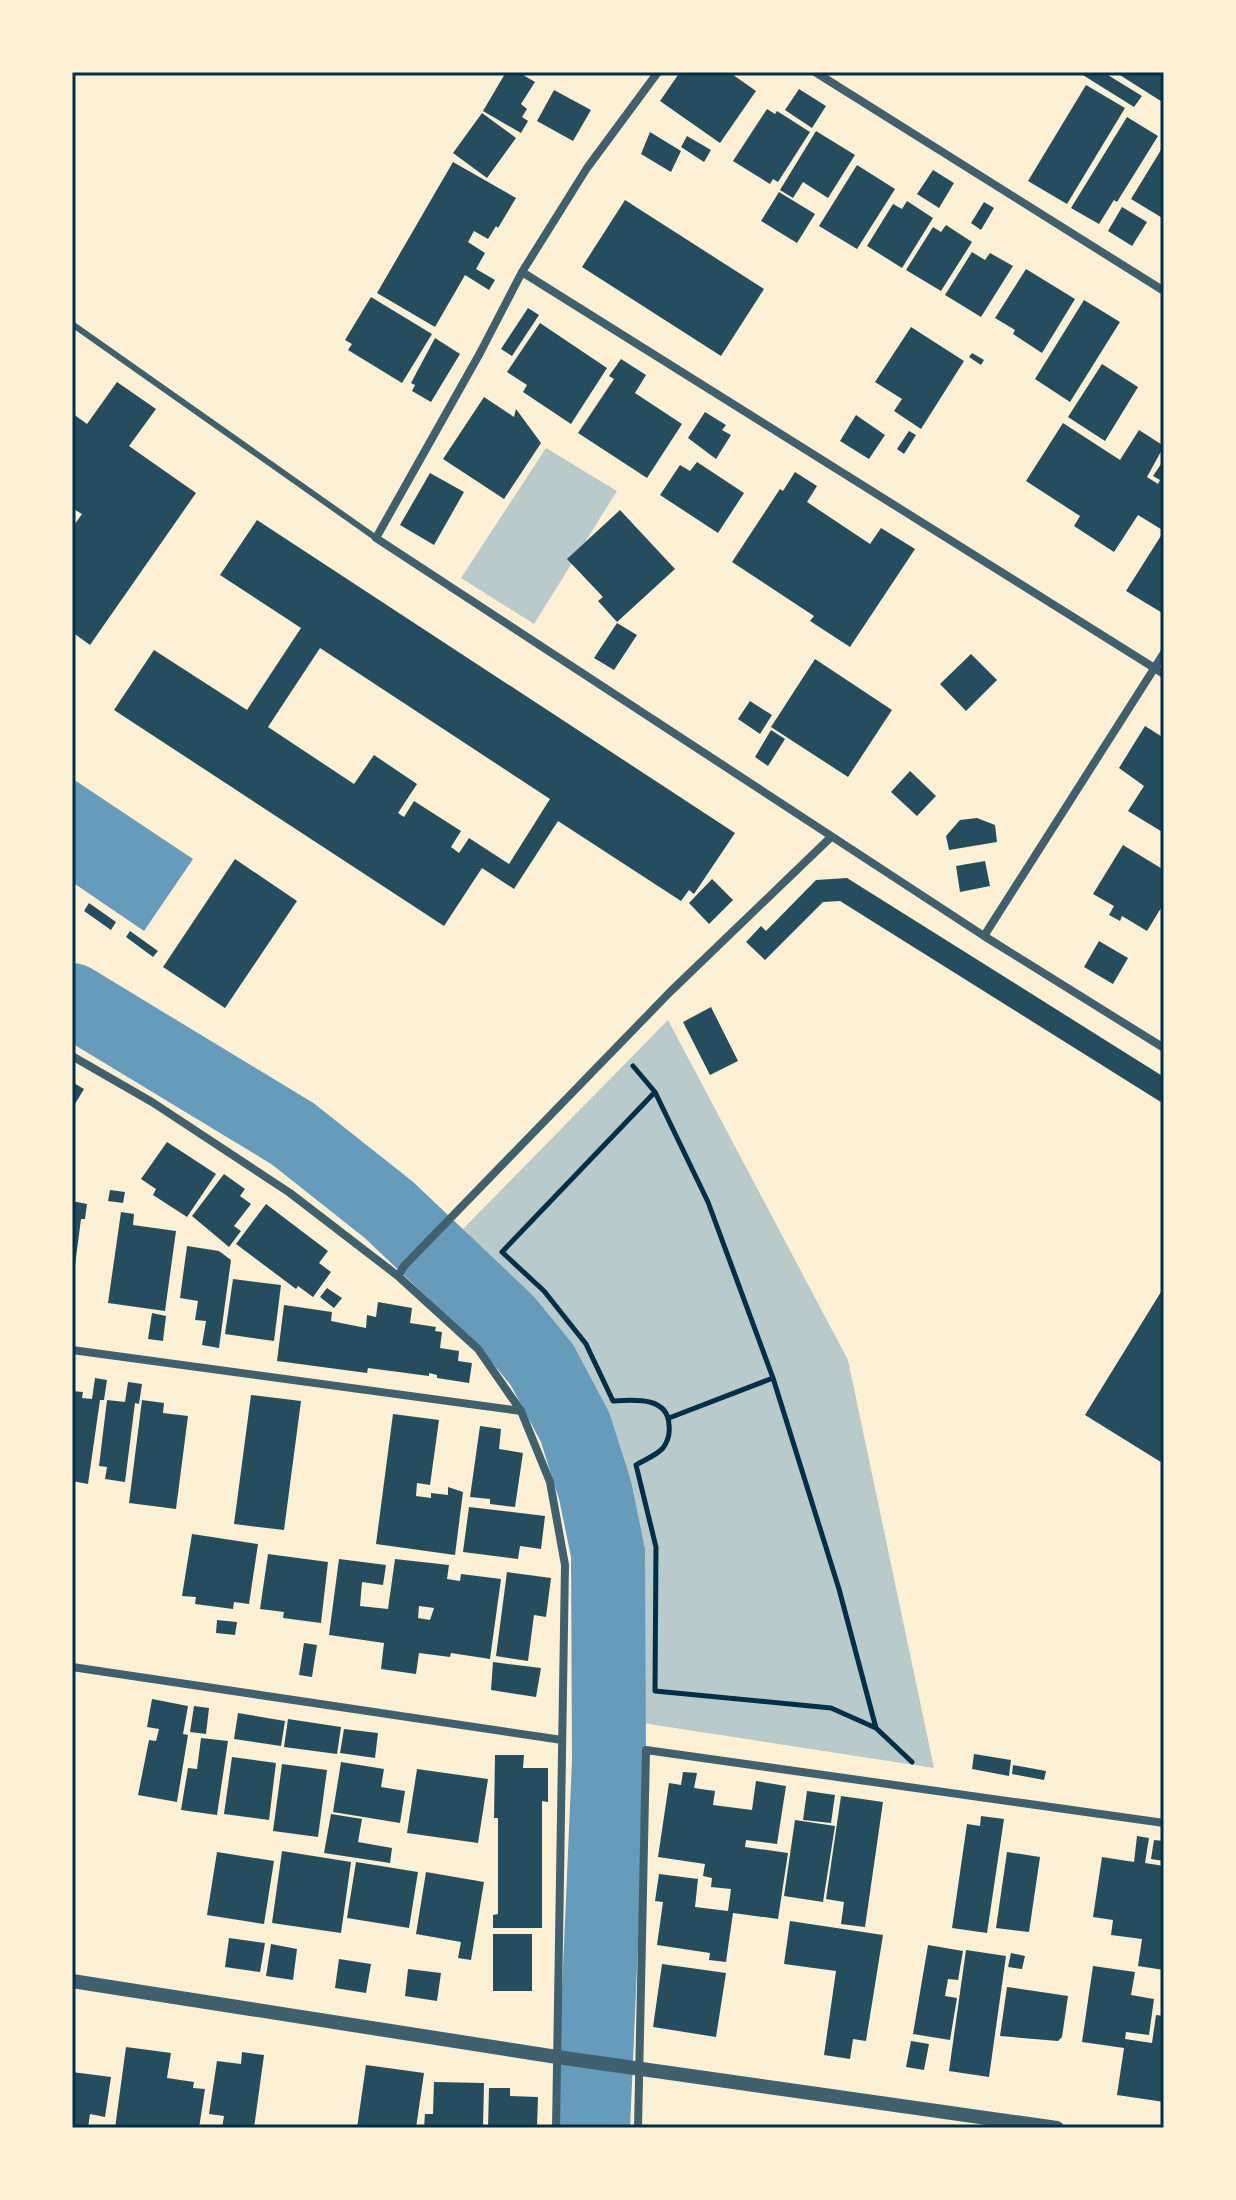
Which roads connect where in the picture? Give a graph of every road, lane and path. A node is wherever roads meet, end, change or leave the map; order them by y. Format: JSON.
{"nodes":[{"id":1,"x":658,"y":72,"type":"edge"},
{"id":2,"x":815,"y":72,"type":"edge"},
{"id":3,"x":522,"y":272,"type":"junction"},
{"id":4,"x":1164,"y":291,"type":"edge"},
{"id":5,"x":72,"y":324,"type":"edge"},
{"id":6,"x":376,"y":538,"type":"junction"},
{"id":7,"x":1164,"y":653,"type":"edge"},
{"id":8,"x":1155,"y":668,"type":"junction"},
{"id":9,"x":1164,"y":674,"type":"edge"},
{"id":10,"x":831,"y":837,"type":"junction"},
{"id":11,"x":984,"y":936,"type":"junction"},
{"id":12,"x":617,"y":1046,"type":"junction"},
{"id":13,"x":1164,"y":1048,"type":"edge"},
{"id":14,"x":72,"y":1056,"type":"edge"},
{"id":15,"x":655,"y":1092,"type":"junction"},
{"id":16,"x":398,"y":1276,"type":"junction"},
{"id":17,"x":72,"y":1350,"type":"edge"},
{"id":18,"x":773,"y":1378,"type":"junction"},
{"id":19,"x":521,"y":1411,"type":"junction"},
{"id":20,"x":669,"y":1418,"type":"junction"},
{"id":21,"x":72,"y":1667,"type":"edge"},
{"id":22,"x":876,"y":1728,"type":"junction"},
{"id":23,"x":562,"y":1740,"type":"junction"},
{"id":24,"x":941,"y":1789,"type":"junction"},
{"id":25,"x":1164,"y":1823,"type":"edge"},
{"id":26,"x":72,"y":1981,"type":"edge"},
{"id":27,"x":557,"y":2057,"type":"junction"},
{"id":28,"x":639,"y":2068,"type":"junction"},
{"id":29,"x":556,"y":2128,"type":"edge"},
{"id":30,"x":638,"y":2128,"type":"edge"},
{"id":31,"x":1057,"y":2128,"type":"edge"}],
"edges":[{"from":1,"to":3,"type":"street"},
{"from":2,"to":4,"type":"street"},
{"from":3,"to":6,"type":"street"},
{"from":3,"to":8,"type":"street"},
{"from":5,"to":6,"type":"lane"},
{"from":6,"to":10,"type":"street"},
{"from":7,"to":8,"type":"street"},
{"from":8,"to":9,"type":"street"},
{"from":8,"to":11,"type":"street"},
{"from":10,"to":11,"type":"street"},
{"from":10,"to":12,"type":"street"},
{"from":11,"to":13,"type":"street"},
{"from":12,"to":15,"type":"path"},
{"from":12,"to":16,"type":"street"},
{"from":14,"to":16,"type":"street"},
{"from":15,"to":18,"type":"path"},
{"from":15,"to":20,"type":"path"},
{"from":16,"to":19,"type":"street"},
{"from":17,"to":19,"type":"street"},
{"from":18,"to":20,"type":"path"},
{"from":18,"to":22,"type":"path"},
{"from":19,"to":23,"type":"street"},
{"from":20,"to":22,"type":"path"},
{"from":21,"to":23,"type":"street"},
{"from":22,"to":24,"type":"path"},
{"from":23,"to":27,"type":"street"},
{"from":24,"to":25,"type":"street"},
{"from":24,"to":28,"type":"street"},
{"from":26,"to":27,"type":"street"},
{"from":27,"to":28,"type":"street"},
{"from":27,"to":29,"type":"street"},
{"from":28,"to":30,"type":"street"},
{"from":28,"to":31,"type":"street"}]}
